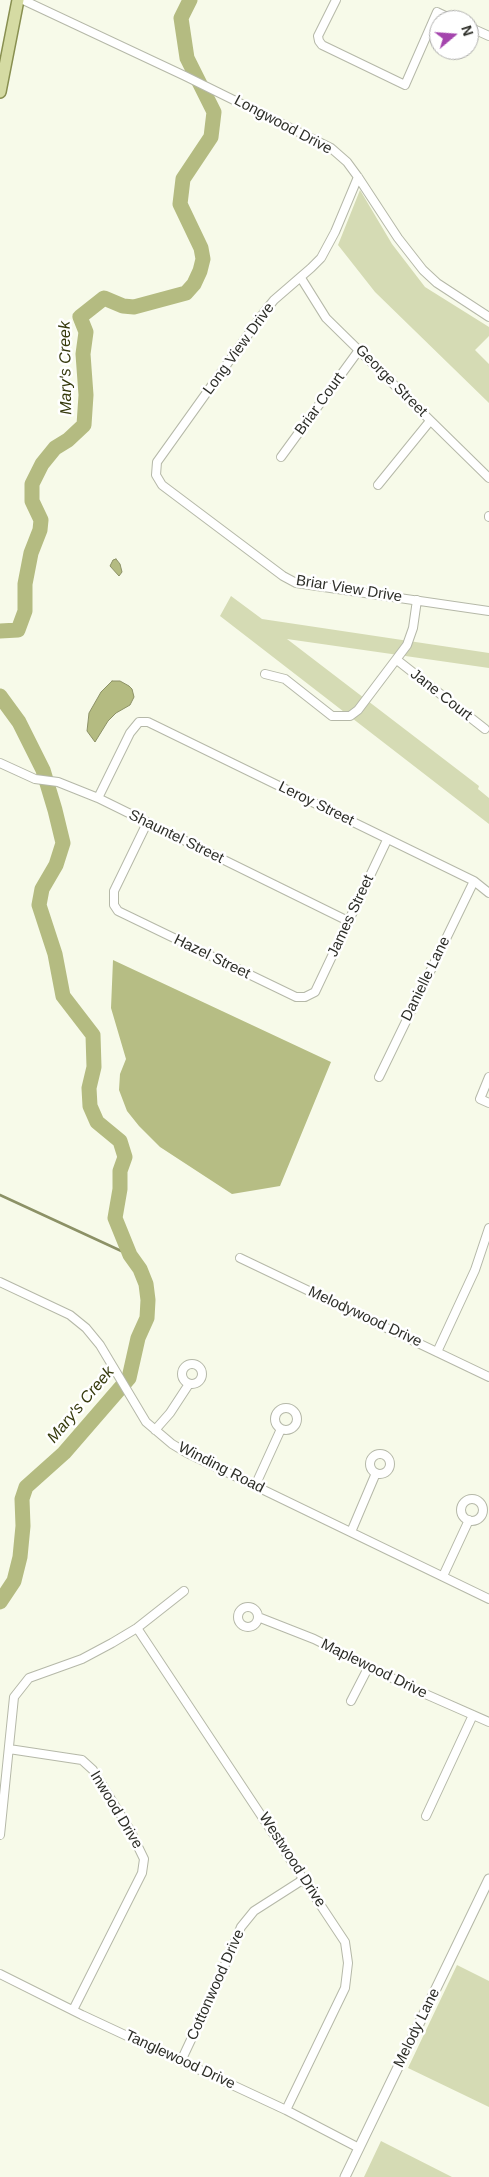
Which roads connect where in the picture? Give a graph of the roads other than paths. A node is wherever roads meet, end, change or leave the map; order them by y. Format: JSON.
{"nodes":[{"id":1,"x":18,"y":0,"type":"edge"},
{"id":2,"x":23,"y":0,"type":"edge"},
{"id":3,"x":336,"y":0,"type":"edge"},
{"id":4,"x":429,"y":30,"type":"edge"},
{"id":5,"x":0,"y":92,"type":"edge"},
{"id":6,"x":358,"y":177,"type":"junction"},
{"id":7,"x":301,"y":278,"type":"junction"},
{"id":8,"x":489,"y":317,"type":"edge"},
{"id":9,"x":359,"y":350,"type":"junction"},
{"id":10,"x":430,"y":421,"type":"junction"},
{"id":11,"x":281,"y":457,"type":"dead end"},
{"id":12,"x":156,"y":475,"type":"joint"},
{"id":13,"x":489,"y":478,"type":"edge"},
{"id":14,"x":378,"y":485,"type":"dead end"},
{"id":15,"x":417,"y":600,"type":"junction"},
{"id":16,"x":489,"y":610,"type":"edge"},
{"id":17,"x":397,"y":660,"type":"junction"},
{"id":18,"x":265,"y":674,"type":"dead end"},
{"id":19,"x":485,"y":729,"type":"dead end"},
{"id":20,"x":0,"y":763,"type":"edge"},
{"id":21,"x":98,"y":798,"type":"junction"},
{"id":22,"x":147,"y":824,"type":"junction"},
{"id":23,"x":387,"y":840,"type":"junction"},
{"id":24,"x":474,"y":881,"type":"junction"},
{"id":25,"x":489,"y":893,"type":"edge"},
{"id":26,"x":348,"y":922,"type":"junction"},
{"id":27,"x":315,"y":992,"type":"joint"},
{"id":28,"x":379,"y":1077,"type":"dead end"},
{"id":29,"x":489,"y":1077,"type":"edge"},
{"id":30,"x":489,"y":1103,"type":"edge"},
{"id":31,"x":488,"y":1233,"type":"edge"},
{"id":32,"x":240,"y":1258,"type":"dead end"},
{"id":33,"x":0,"y":1282,"type":"edge"},
{"id":34,"x":437,"y":1352,"type":"junction"},
{"id":35,"x":489,"y":1377,"type":"edge"},
{"id":36,"x":189,"y":1384,"type":"dead end"},
{"id":37,"x":281,"y":1429,"type":"dead end"},
{"id":38,"x":155,"y":1430,"type":"junction"},
{"id":39,"x":376,"y":1473,"type":"dead end"},
{"id":40,"x":255,"y":1486,"type":"junction"},
{"id":41,"x":469,"y":1520,"type":"dead end"},
{"id":42,"x":351,"y":1532,"type":"junction"},
{"id":43,"x":443,"y":1576,"type":"junction"},
{"id":44,"x":184,"y":1591,"type":"dead end"},
{"id":45,"x":489,"y":1599,"type":"edge"},
{"id":46,"x":258,"y":1617,"type":"dead end"},
{"id":47,"x":137,"y":1628,"type":"junction"},
{"id":48,"x":368,"y":1668,"type":"junction"},
{"id":49,"x":351,"y":1701,"type":"dead end"},
{"id":50,"x":473,"y":1715,"type":"junction"},
{"id":51,"x":489,"y":1722,"type":"edge"},
{"id":52,"x":9,"y":1749,"type":"junction"},
{"id":53,"x":3,"y":1770,"type":"edge"},
{"id":54,"x":426,"y":1816,"type":"dead end"},
{"id":55,"x":0,"y":1834,"type":"edge"},
{"id":56,"x":304,"y":1879,"type":"junction"},
{"id":57,"x":489,"y":1879,"type":"edge"},
{"id":58,"x":0,"y":1974,"type":"edge"},
{"id":59,"x":73,"y":2010,"type":"junction"},
{"id":60,"x":181,"y":2061,"type":"junction"},
{"id":61,"x":286,"y":2110,"type":"junction"},
{"id":62,"x":359,"y":2148,"type":"junction"},
{"id":63,"x":345,"y":2177,"type":"edge"}],
"edges":[{"from":1,"to":5,"type":"main road"},
{"from":2,"to":6,"type":"street","name":"Longwood Drive"},
{"from":3,"to":4,"type":"street"},
{"from":6,"to":7,"type":"street","name":"Long View Drive"},
{"from":6,"to":8,"type":"street","name":"Longwood Drive"},
{"from":7,"to":9,"type":"street","name":"George Street"},
{"from":7,"to":12,"type":"street","name":"Long View Drive"},
{"from":9,"to":10,"type":"street","name":"George Street"},
{"from":9,"to":11,"type":"street","name":"Briar Court"},
{"from":10,"to":13,"type":"street","name":"George Street"},
{"from":10,"to":14,"type":"street"},
{"from":12,"to":15,"type":"street","name":"Briar View Drive"},
{"from":15,"to":16,"type":"street","name":"Briar View Drive"},
{"from":15,"to":17,"type":"street"},
{"from":17,"to":18,"type":"street"},
{"from":17,"to":19,"type":"street","name":"Jane Court"},
{"from":20,"to":21,"type":"street","name":"Shauntel Street"},
{"from":21,"to":22,"type":"street","name":"Shauntel Street"},
{"from":21,"to":23,"type":"street","name":"Leroy Street"},
{"from":22,"to":26,"type":"street","name":"Shauntel Street"},
{"from":22,"to":27,"type":"street","name":"Hazel Street"},
{"from":23,"to":24,"type":"street","name":"Leroy Street"},
{"from":23,"to":26,"type":"street","name":"James Street"},
{"from":24,"to":25,"type":"street","name":"Leroy Street"},
{"from":24,"to":28,"type":"street","name":"Danielle Lane"},
{"from":26,"to":27,"type":"street","name":"James Street"},
{"from":29,"to":30,"type":"street"},
{"from":31,"to":34,"type":"street"},
{"from":32,"to":34,"type":"street","name":"Melodywood Drive"},
{"from":33,"to":38,"type":"street","name":"Winding Road"},
{"from":34,"to":35,"type":"street","name":"Melodywood Drive"},
{"from":36,"to":38,"type":"street"},
{"from":37,"to":40,"type":"street"},
{"from":38,"to":40,"type":"street","name":"Winding Road"},
{"from":39,"to":42,"type":"street"},
{"from":40,"to":42,"type":"street","name":"Winding Road"},
{"from":41,"to":43,"type":"street"},
{"from":42,"to":43,"type":"street","name":"Winding Road"},
{"from":43,"to":45,"type":"street","name":"Winding Road"},
{"from":44,"to":47,"type":"street"},
{"from":46,"to":48,"type":"street","name":"Maplewood Drive"},
{"from":47,"to":52,"type":"street"},
{"from":47,"to":56,"type":"street","name":"Westwood Drive"},
{"from":48,"to":49,"type":"street"},
{"from":48,"to":50,"type":"street","name":"Maplewood Drive"},
{"from":50,"to":51,"type":"street","name":"Maplewood Drive"},
{"from":50,"to":54,"type":"street"},
{"from":52,"to":53,"type":"street"},
{"from":52,"to":59,"type":"street","name":"Inwood Drive"},
{"from":53,"to":55,"type":"street"},
{"from":56,"to":60,"type":"street","name":"Cottonwood Drive"},
{"from":56,"to":61,"type":"street","name":"Westwood Drive"},
{"from":57,"to":62,"type":"street","name":"Melody Lane"},
{"from":58,"to":59,"type":"street","name":"Tanglewood Drive"},
{"from":59,"to":60,"type":"street","name":"Tanglewood Drive"},
{"from":60,"to":61,"type":"street","name":"Tanglewood Drive"},
{"from":61,"to":62,"type":"street","name":"Tanglewood Drive"},
{"from":62,"to":63,"type":"street","name":"Melody Lane"}]}
